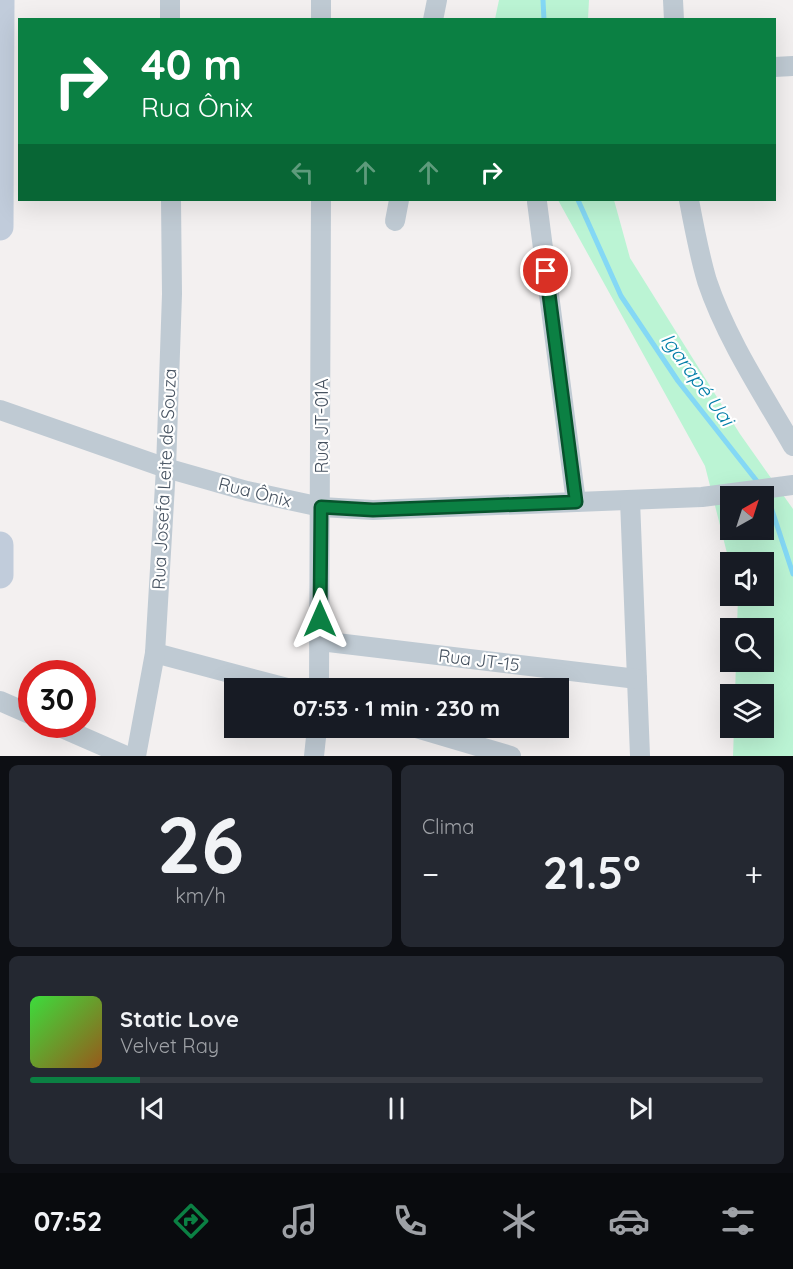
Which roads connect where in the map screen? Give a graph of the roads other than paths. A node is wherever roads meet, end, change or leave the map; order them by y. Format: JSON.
{"nodes":[{"id":1,"x":1,"y":0,"type":"edge"},
{"id":2,"x":170,"y":0,"type":"edge"},
{"id":3,"x":321,"y":0,"type":"edge"},
{"id":4,"x":437,"y":0,"type":"edge"},
{"id":5,"x":673,"y":0,"type":"edge"},
{"id":6,"x":170,"y":18,"type":"edge"},
{"id":7,"x":321,"y":18,"type":"edge"},
{"id":8,"x":434,"y":18,"type":"edge"},
{"id":9,"x":674,"y":18,"type":"edge"},
{"id":10,"x":793,"y":66,"type":"edge"},
{"id":11,"x":776,"y":67,"type":"edge"},
{"id":12,"x":171,"y":201,"type":"edge"},
{"id":13,"x":321,"y":201,"type":"edge"},
{"id":14,"x":399,"y":201,"type":"edge"},
{"id":15,"x":689,"y":201,"type":"edge"},
{"id":16,"x":537,"y":202,"type":"dead end"},
{"id":17,"x":394,"y":221,"type":"dead end"},
{"id":18,"x":0,"y":227,"type":"edge"},
{"id":19,"x":0,"y":410,"type":"edge"},
{"id":20,"x":793,"y":446,"type":"edge"},
{"id":21,"x":166,"y":468,"type":"junction"},
{"id":22,"x":785,"y":487,"type":"edge"},
{"id":23,"x":630,"y":500,"type":"junction"},
{"id":24,"x":576,"y":502,"type":"junction"},
{"id":25,"x":321,"y":507,"type":"junction"},
{"id":26,"x":0,"y":545,"type":"edge"},
{"id":27,"x":0,"y":575,"type":"edge"},
{"id":28,"x":320,"y":641,"type":"junction"},
{"id":29,"x":155,"y":653,"type":"junction"},
{"id":30,"x":249,"y":678,"type":"edge"},
{"id":31,"x":319,"y":678,"type":"edge"},
{"id":32,"x":638,"y":679,"type":"junction"},
{"id":33,"x":0,"y":701,"type":"edge"},
{"id":34,"x":18,"y":709,"type":"edge"},
{"id":35,"x":85,"y":738,"type":"edge"},
{"id":36,"x":316,"y":738,"type":"edge"},
{"id":37,"x":450,"y":738,"type":"edge"},
{"id":38,"x":126,"y":756,"type":"edge"},
{"id":39,"x":136,"y":756,"type":"edge"},
{"id":40,"x":314,"y":756,"type":"edge"},
{"id":41,"x":511,"y":756,"type":"edge"},
{"id":42,"x":640,"y":756,"type":"edge"}],
"edges":[{"from":1,"to":18,"type":"street"},
{"from":2,"to":6,"type":"street"},
{"from":3,"to":7,"type":"street"},
{"from":4,"to":8,"type":"street"},
{"from":5,"to":9,"type":"street"},
{"from":10,"to":11,"type":"street"},
{"from":12,"to":21,"type":"street","name":"Rua Josefa Leite de Souza"},
{"from":13,"to":25,"type":"street","name":"Rua JT-01A"},
{"from":14,"to":17,"type":"street"},
{"from":15,"to":20,"type":"street"},
{"from":16,"to":24,"type":"street"},
{"from":19,"to":21,"type":"street","name":"Rua Ônix"},
{"from":21,"to":25,"type":"street","name":"Rua Ônix"},
{"from":21,"to":29,"type":"street","name":"Rua Josefa Leite de Souza"},
{"from":22,"to":23,"type":"street","name":"Rua Ônix"},
{"from":23,"to":24,"type":"street","name":"Rua Ônix"},
{"from":23,"to":32,"type":"street"},
{"from":24,"to":25,"type":"street","name":"Rua Ônix"},
{"from":25,"to":28,"type":"street","name":"Rua JT-01A"},
{"from":26,"to":27,"type":"street"},
{"from":28,"to":31,"type":"street","name":"Rua JT-01A"},
{"from":28,"to":32,"type":"street","name":"Rua JT-15"},
{"from":29,"to":30,"type":"street"},
{"from":29,"to":39,"type":"street","name":"Rua Josefa Leite de Souza"},
{"from":32,"to":42,"type":"street"},
{"from":33,"to":34,"type":"street"},
{"from":35,"to":38,"type":"street"},
{"from":36,"to":40,"type":"street"},
{"from":37,"to":41,"type":"street"}]}
